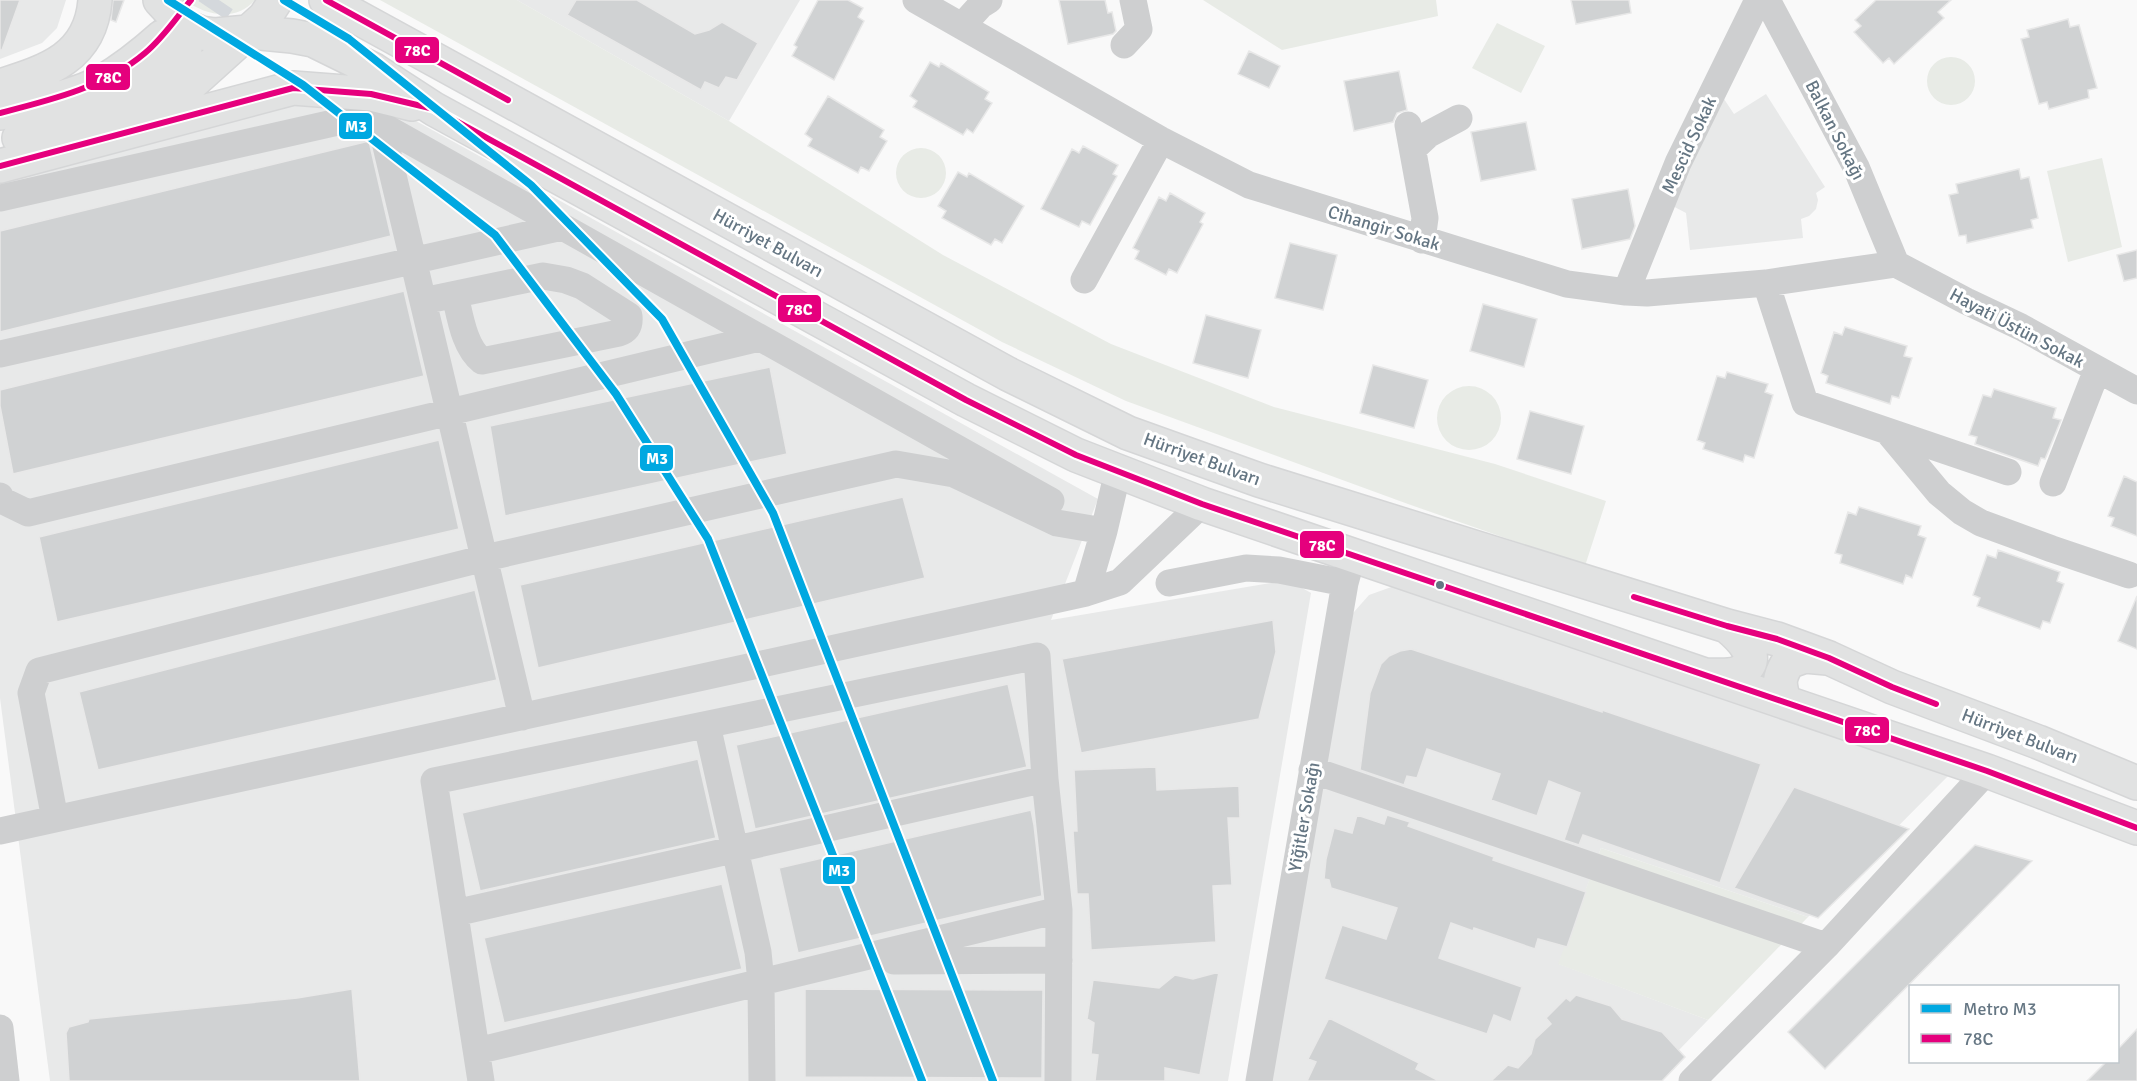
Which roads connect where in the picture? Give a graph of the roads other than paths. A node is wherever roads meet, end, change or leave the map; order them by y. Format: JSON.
{"nodes":[{"id":1,"x":95,"y":0,"type":"edge"},
{"id":2,"x":160,"y":0,"type":"edge"},
{"id":3,"x":276,"y":0,"type":"edge"},
{"id":4,"x":326,"y":0,"type":"edge"},
{"id":5,"x":916,"y":0,"type":"edge"},
{"id":6,"x":989,"y":0,"type":"edge"},
{"id":7,"x":1133,"y":0,"type":"edge"},
{"id":8,"x":1758,"y":0,"type":"edge"},
{"id":9,"x":1767,"y":0,"type":"edge"},
{"id":10,"x":962,"y":26,"type":"junction"},
{"id":11,"x":248,"y":32,"type":"junction"},
{"id":12,"x":1124,"y":45,"type":"dead end"},
{"id":13,"x":0,"y":86,"type":"edge"},
{"id":14,"x":434,"y":109,"type":"junction"},
{"id":15,"x":0,"y":112,"type":"edge"},
{"id":16,"x":1459,"y":118,"type":"dead end"},
{"id":17,"x":381,"y":125,"type":"junction"},
{"id":18,"x":116,"y":135,"type":"junction"},
{"id":19,"x":1161,"y":140,"type":"junction"},
{"id":20,"x":0,"y":144,"type":"edge"},
{"id":21,"x":0,"y":166,"type":"edge"},
{"id":22,"x":126,"y":170,"type":"junction"},
{"id":23,"x":0,"y":198,"type":"edge"},
{"id":24,"x":562,"y":227,"type":"junction"},
{"id":25,"x":1422,"y":240,"type":"junction"},
{"id":26,"x":413,"y":260,"type":"junction"},
{"id":27,"x":1896,"y":264,"type":"junction"},
{"id":28,"x":1084,"y":280,"type":"dead end"},
{"id":29,"x":1766,"y":283,"type":"junction"},
{"id":30,"x":1626,"y":292,"type":"junction"},
{"id":31,"x":455,"y":295,"type":"junction"},
{"id":32,"x":423,"y":301,"type":"junction"},
{"id":33,"x":759,"y":338,"type":"junction"},
{"id":34,"x":0,"y":354,"type":"edge"},
{"id":35,"x":2097,"y":370,"type":"junction"},
{"id":36,"x":2137,"y":391,"type":"edge"},
{"id":37,"x":449,"y":412,"type":"junction"},
{"id":38,"x":1888,"y":432,"type":"junction"},
{"id":39,"x":1118,"y":471,"type":"junction"},
{"id":40,"x":2008,"y":472,"type":"dead end"},
{"id":41,"x":2053,"y":483,"type":"dead end"},
{"id":42,"x":0,"y":496,"type":"edge"},
{"id":43,"x":1202,"y":504,"type":"junction"},
{"id":44,"x":1104,"y":531,"type":"junction"},
{"id":45,"x":485,"y":558,"type":"junction"},
{"id":46,"x":1349,"y":569,"type":"junction"},
{"id":47,"x":2129,"y":575,"type":"dead end"},
{"id":48,"x":1169,"y":583,"type":"dead end"},
{"id":49,"x":1086,"y":593,"type":"junction"},
{"id":50,"x":1727,"y":626,"type":"junction"},
{"id":51,"x":1829,"y":658,"type":"junction"},
{"id":52,"x":1706,"y":675,"type":"junction"},
{"id":53,"x":1784,"y":701,"type":"junction"},
{"id":54,"x":522,"y":717,"type":"junction"},
{"id":55,"x":707,"y":725,"type":"junction"},
{"id":56,"x":1312,"y":770,"type":"junction"},
{"id":57,"x":1987,"y":771,"type":"junction"},
{"id":58,"x":1045,"y":779,"type":"junction"},
{"id":59,"x":2137,"y":783,"type":"edge"},
{"id":60,"x":55,"y":819,"type":"junction"},
{"id":61,"x":2137,"y":828,"type":"edge"},
{"id":62,"x":0,"y":831,"type":"edge"},
{"id":63,"x":735,"y":850,"type":"junction"},
{"id":64,"x":1059,"y":910,"type":"junction"},
{"id":65,"x":455,"y":913,"type":"junction"},
{"id":66,"x":1826,"y":946,"type":"junction"},
{"id":67,"x":1059,"y":960,"type":"junction"},
{"id":68,"x":848,"y":961,"type":"junction"},
{"id":69,"x":761,"y":982,"type":"junction"},
{"id":70,"x":0,"y":1028,"type":"edge"},
{"id":71,"x":477,"y":1051,"type":"junction"},
{"id":72,"x":6,"y":1081,"type":"edge"},
{"id":73,"x":481,"y":1081,"type":"edge"},
{"id":74,"x":762,"y":1081,"type":"edge"},
{"id":75,"x":1058,"y":1081,"type":"edge"},
{"id":76,"x":1259,"y":1081,"type":"edge"},
{"id":77,"x":1692,"y":1081,"type":"edge"}],
"edges":[{"from":1,"to":13,"type":"main road"},
{"from":2,"to":11,"type":"main road"},
{"from":3,"to":11,"type":"main road"},
{"from":4,"to":50,"type":"main road","name":"Hürriyet Bulvarı"},
{"from":5,"to":10,"type":"street","name":"Cihangir Sokak"},
{"from":6,"to":10,"type":"street"},
{"from":7,"to":12,"type":"street"},
{"from":8,"to":30,"type":"street","name":"Mescid Sokak"},
{"from":9,"to":27,"type":"street","name":"Balkan Sokağı"},
{"from":10,"to":19,"type":"street","name":"Cihangir Sokak"},
{"from":11,"to":14,"type":"main road"},
{"from":11,"to":18,"type":"main road"},
{"from":14,"to":18,"type":"main road"},
{"from":14,"to":39,"type":"main road"},
{"from":15,"to":20,"type":"main road"},
{"from":16,"to":25,"type":"street"},
{"from":17,"to":22,"type":"street"},
{"from":17,"to":24,"type":"street"},
{"from":17,"to":26,"type":"street"},
{"from":18,"to":21,"type":"main road"},
{"from":18,"to":22,"type":"street"},
{"from":19,"to":25,"type":"street","name":"Cihangir Sokak"},
{"from":19,"to":28,"type":"street"},
{"from":22,"to":23,"type":"street"},
{"from":24,"to":26,"type":"street"},
{"from":24,"to":33,"type":"street"},
{"from":25,"to":30,"type":"street","name":"Cihangir Sokak"},
{"from":26,"to":32,"type":"street"},
{"from":26,"to":34,"type":"street"},
{"from":27,"to":29,"type":"street","name":"Cihangir Sokak"},
{"from":27,"to":35,"type":"street","name":"Hayati Üstün Sokak"},
{"from":29,"to":30,"type":"street","name":"Cihangir Sokak"},
{"from":29,"to":38,"type":"street"},
{"from":31,"to":31,"type":"street"},
{"from":31,"to":32,"type":"street"},
{"from":32,"to":37,"type":"street"},
{"from":33,"to":37,"type":"street"},
{"from":33,"to":44,"type":"street"},
{"from":35,"to":36,"type":"street","name":"Hayati Üstün Sokak"},
{"from":35,"to":41,"type":"street"},
{"from":37,"to":42,"type":"street"},
{"from":37,"to":45,"type":"street"},
{"from":38,"to":40,"type":"street"},
{"from":38,"to":47,"type":"street"},
{"from":39,"to":43,"type":"main road"},
{"from":39,"to":44,"type":"street"},
{"from":43,"to":46,"type":"main road"},
{"from":43,"to":49,"type":"street"},
{"from":44,"to":45,"type":"street"},
{"from":44,"to":49,"type":"street"},
{"from":45,"to":54,"type":"street"},
{"from":45,"to":60,"type":"street"},
{"from":46,"to":48,"type":"street"},
{"from":46,"to":52,"type":"main road"},
{"from":46,"to":56,"type":"street","name":"Yiğitler Sokağı"},
{"from":49,"to":54,"type":"street"},
{"from":50,"to":51,"type":"main road","name":"Hürriyet Bulvarı"},
{"from":50,"to":52,"type":"main road"},
{"from":51,"to":53,"type":"main road"},
{"from":51,"to":59,"type":"main road","name":"Hürriyet Bulvarı"},
{"from":52,"to":53,"type":"main road"},
{"from":53,"to":57,"type":"main road"},
{"from":54,"to":60,"type":"street"},
{"from":55,"to":58,"type":"street"},
{"from":55,"to":63,"type":"street"},
{"from":55,"to":65,"type":"street"},
{"from":56,"to":66,"type":"street"},
{"from":56,"to":76,"type":"street","name":"Yiğitler Sokağı"},
{"from":57,"to":61,"type":"main road"},
{"from":57,"to":66,"type":"street"},
{"from":58,"to":63,"type":"street"},
{"from":58,"to":64,"type":"street"},
{"from":60,"to":62,"type":"street"},
{"from":63,"to":65,"type":"street"},
{"from":63,"to":69,"type":"street"},
{"from":64,"to":67,"type":"street"},
{"from":64,"to":68,"type":"street"},
{"from":65,"to":71,"type":"street"},
{"from":66,"to":77,"type":"street"},
{"from":67,"to":68,"type":"street"},
{"from":67,"to":75,"type":"street"},
{"from":68,"to":69,"type":"street"},
{"from":69,"to":71,"type":"street"},
{"from":69,"to":74,"type":"street"},
{"from":70,"to":72,"type":"street"},
{"from":71,"to":73,"type":"street"}]}
